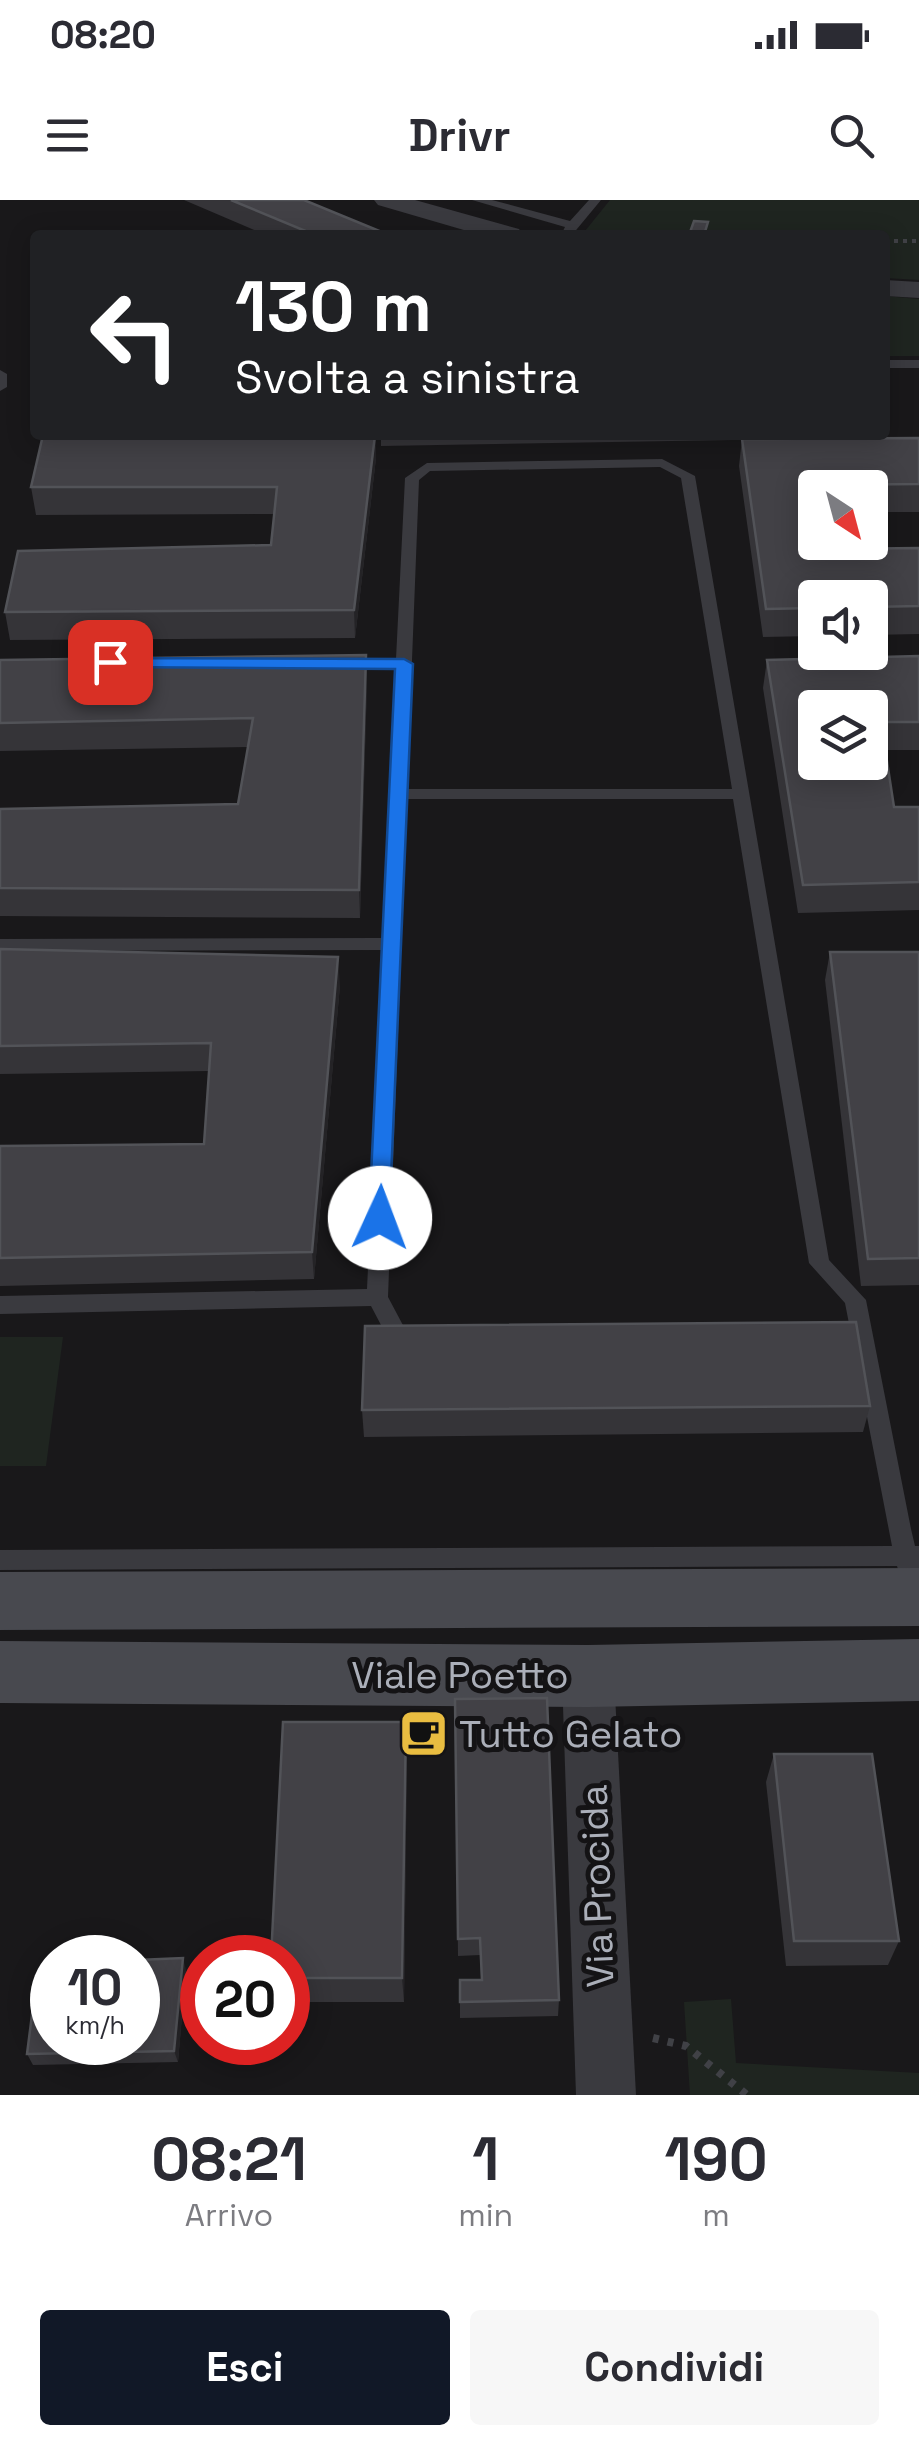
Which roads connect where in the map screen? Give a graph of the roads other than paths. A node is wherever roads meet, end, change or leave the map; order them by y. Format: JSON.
{"nodes":[{"id":1,"x":386,"y":200,"type":"edge"},
{"id":2,"x":478,"y":200,"type":"edge"},
{"id":3,"x":595,"y":200,"type":"edge"},
{"id":4,"x":492,"y":230,"type":"edge"},
{"id":5,"x":569,"y":230,"type":"edge"},
{"id":6,"x":890,"y":288,"type":"edge"},
{"id":7,"x":919,"y":290,"type":"edge"},
{"id":8,"x":890,"y":364,"type":"edge"},
{"id":9,"x":919,"y":364,"type":"edge"},
{"id":10,"x":0,"y":374,"type":"edge"},
{"id":11,"x":0,"y":386,"type":"edge"},
{"id":12,"x":327,"y":664,"type":"edge"},
{"id":13,"x":404,"y":664,"type":"junction"},
{"id":14,"x":398,"y":794,"type":"junction"},
{"id":15,"x":741,"y":794,"type":"junction"},
{"id":16,"x":392,"y":944,"type":"junction"},
{"id":17,"x":0,"y":945,"type":"edge"},
{"id":18,"x":377,"y":1297,"type":"junction"},
{"id":19,"x":0,"y":1305,"type":"edge"},
{"id":20,"x":438,"y":1337,"type":"edge"},
{"id":21,"x":0,"y":1560,"type":"edge"},
{"id":22,"x":915,"y":1577,"type":"edge"},
{"id":23,"x":0,"y":1601,"type":"edge"},
{"id":24,"x":919,"y":1670,"type":"edge"},
{"id":25,"x":0,"y":1672,"type":"edge"},
{"id":26,"x":588,"y":1685,"type":"junction"},
{"id":27,"x":919,"y":1693,"type":"edge"},
{"id":28,"x":0,"y":1694,"type":"edge"},
{"id":29,"x":606,"y":2095,"type":"edge"}],
"edges":[{"from":1,"to":4,"type":"street"},
{"from":2,"to":5,"type":"lane"},
{"from":3,"to":5,"type":"lane"},
{"from":6,"to":7,"type":"street"},
{"from":8,"to":9,"type":"lane"},
{"from":10,"to":11,"type":"lane"},
{"from":12,"to":13,"type":"lane"},
{"from":13,"to":14,"type":"lane"},
{"from":13,"to":15,"type":"lane"},
{"from":14,"to":15,"type":"lane"},
{"from":14,"to":16,"type":"lane"},
{"from":15,"to":22,"type":"lane"},
{"from":16,"to":17,"type":"lane"},
{"from":16,"to":18,"type":"lane"},
{"from":18,"to":19,"type":"lane"},
{"from":18,"to":20,"type":"lane"},
{"from":21,"to":22,"type":"lane"},
{"from":22,"to":23,"type":"main road"},
{"from":24,"to":26,"type":"main road","name":"Viale Poetto"},
{"from":25,"to":26,"type":"main road","name":"Viale Poetto"},
{"from":26,"to":27,"type":"lane","name":"Viale Poetto"},
{"from":26,"to":28,"type":"lane","name":"Viale Poetto"},
{"from":26,"to":29,"type":"street","name":"Via Procida"}]}
